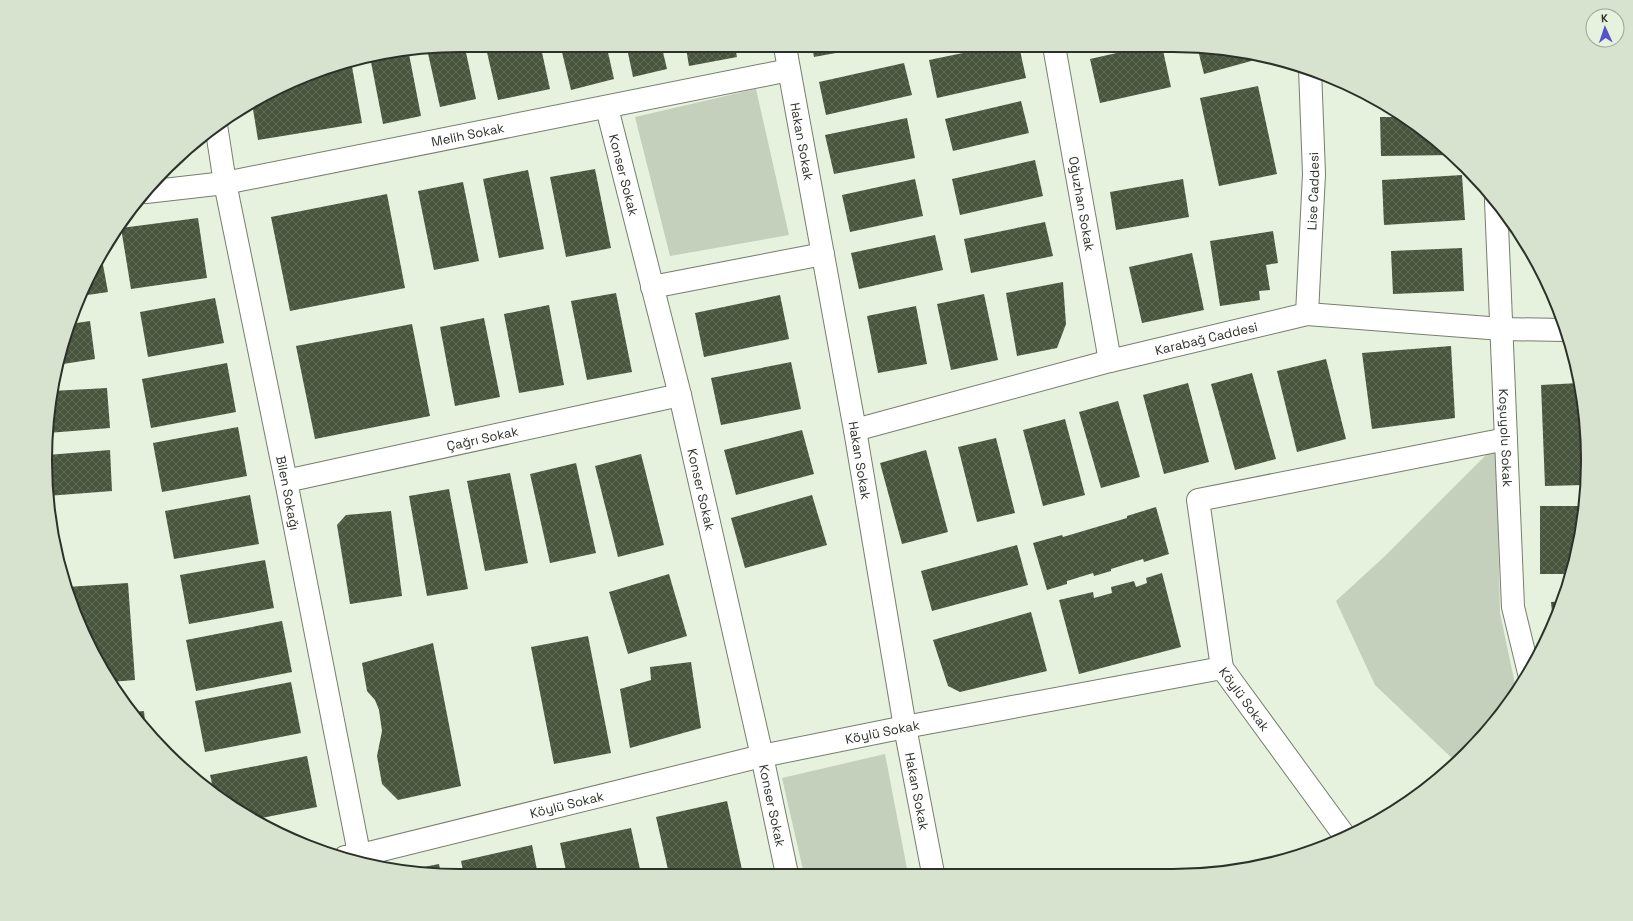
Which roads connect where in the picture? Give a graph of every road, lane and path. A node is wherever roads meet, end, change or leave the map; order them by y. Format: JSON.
{"nodes":[{"id":1,"x":786,"y":52,"type":"edge"},
{"id":2,"x":1055,"y":52,"type":"edge"},
{"id":3,"x":789,"y":70,"type":"junction"},
{"id":4,"x":1310,"y":76,"type":"edge"},
{"id":5,"x":606,"y":108,"type":"junction"},
{"id":6,"x":217,"y":132,"type":"edge"},
{"id":7,"x":225,"y":183,"type":"junction"},
{"id":8,"x":153,"y":191,"type":"edge"},
{"id":9,"x":1496,"y":211,"type":"edge"},
{"id":10,"x":823,"y":254,"type":"junction"},
{"id":11,"x":652,"y":287,"type":"junction"},
{"id":12,"x":1307,"y":314,"type":"junction"},
{"id":13,"x":1502,"y":330,"type":"junction"},
{"id":14,"x":1559,"y":330,"type":"edge"},
{"id":15,"x":1110,"y":361,"type":"junction"},
{"id":16,"x":680,"y":396,"type":"junction"},
{"id":17,"x":856,"y":430,"type":"junction"},
{"id":18,"x":1506,"y":439,"type":"junction"},
{"id":19,"x":286,"y":481,"type":"junction"},
{"id":20,"x":1526,"y":665,"type":"edge"},
{"id":21,"x":1222,"y":668,"type":"junction"},
{"id":22,"x":905,"y":727,"type":"junction"},
{"id":23,"x":762,"y":756,"type":"junction"},
{"id":24,"x":1342,"y":832,"type":"edge"},
{"id":25,"x":354,"y":855,"type":"edge"},
{"id":26,"x":360,"y":856,"type":"edge"},
{"id":27,"x":786,"y":869,"type":"edge"},
{"id":28,"x":932,"y":869,"type":"edge"}],
"edges":[{"from":1,"to":3,"type":"street","name":"Hakan Sokak"},
{"from":2,"to":15,"type":"street","name":"Oğuzhan Sokak"},
{"from":3,"to":5,"type":"street","name":"Melih Sokak"},
{"from":3,"to":10,"type":"street","name":"Hakan Sokak"},
{"from":4,"to":12,"type":"street","name":"Lise Caddesi"},
{"from":5,"to":7,"type":"street","name":"Melih Sokak"},
{"from":5,"to":11,"type":"street","name":"Konser Sokak"},
{"from":6,"to":7,"type":"street","name":"Bilen Sokağı"},
{"from":7,"to":8,"type":"street","name":"Melih Sokak"},
{"from":7,"to":19,"type":"street","name":"Bilen Sokağı"},
{"from":9,"to":13,"type":"street","name":"Koşuyolu Sokak"},
{"from":10,"to":11,"type":"street"},
{"from":10,"to":17,"type":"street","name":"Hakan Sokak"},
{"from":11,"to":16,"type":"street","name":"Konser Sokak"},
{"from":12,"to":13,"type":"street","name":"Karabağ Caddesi"},
{"from":12,"to":15,"type":"street","name":"Karabağ Caddesi"},
{"from":13,"to":14,"type":"street","name":"Karabağ Caddesi"},
{"from":13,"to":18,"type":"street","name":"Koşuyolu Sokak"},
{"from":15,"to":17,"type":"street","name":"Karabağ Caddesi"},
{"from":16,"to":19,"type":"street","name":"Çağrı Sokak"},
{"from":16,"to":23,"type":"street","name":"Konser Sokak"},
{"from":17,"to":22,"type":"street","name":"Hakan Sokak"},
{"from":18,"to":20,"type":"street","name":"Koşuyolu Sokak"},
{"from":18,"to":21,"type":"street"},
{"from":19,"to":25,"type":"street","name":"Bilen Sokağı"},
{"from":21,"to":22,"type":"street","name":"Köylü Sokak"},
{"from":21,"to":24,"type":"street","name":"Köylü Sokak"},
{"from":22,"to":23,"type":"street","name":"Köylü Sokak"},
{"from":22,"to":28,"type":"street","name":"Hakan Sokak"},
{"from":23,"to":26,"type":"street","name":"Köylü Sokak"},
{"from":23,"to":27,"type":"street","name":"Konser Sokak"}]}
